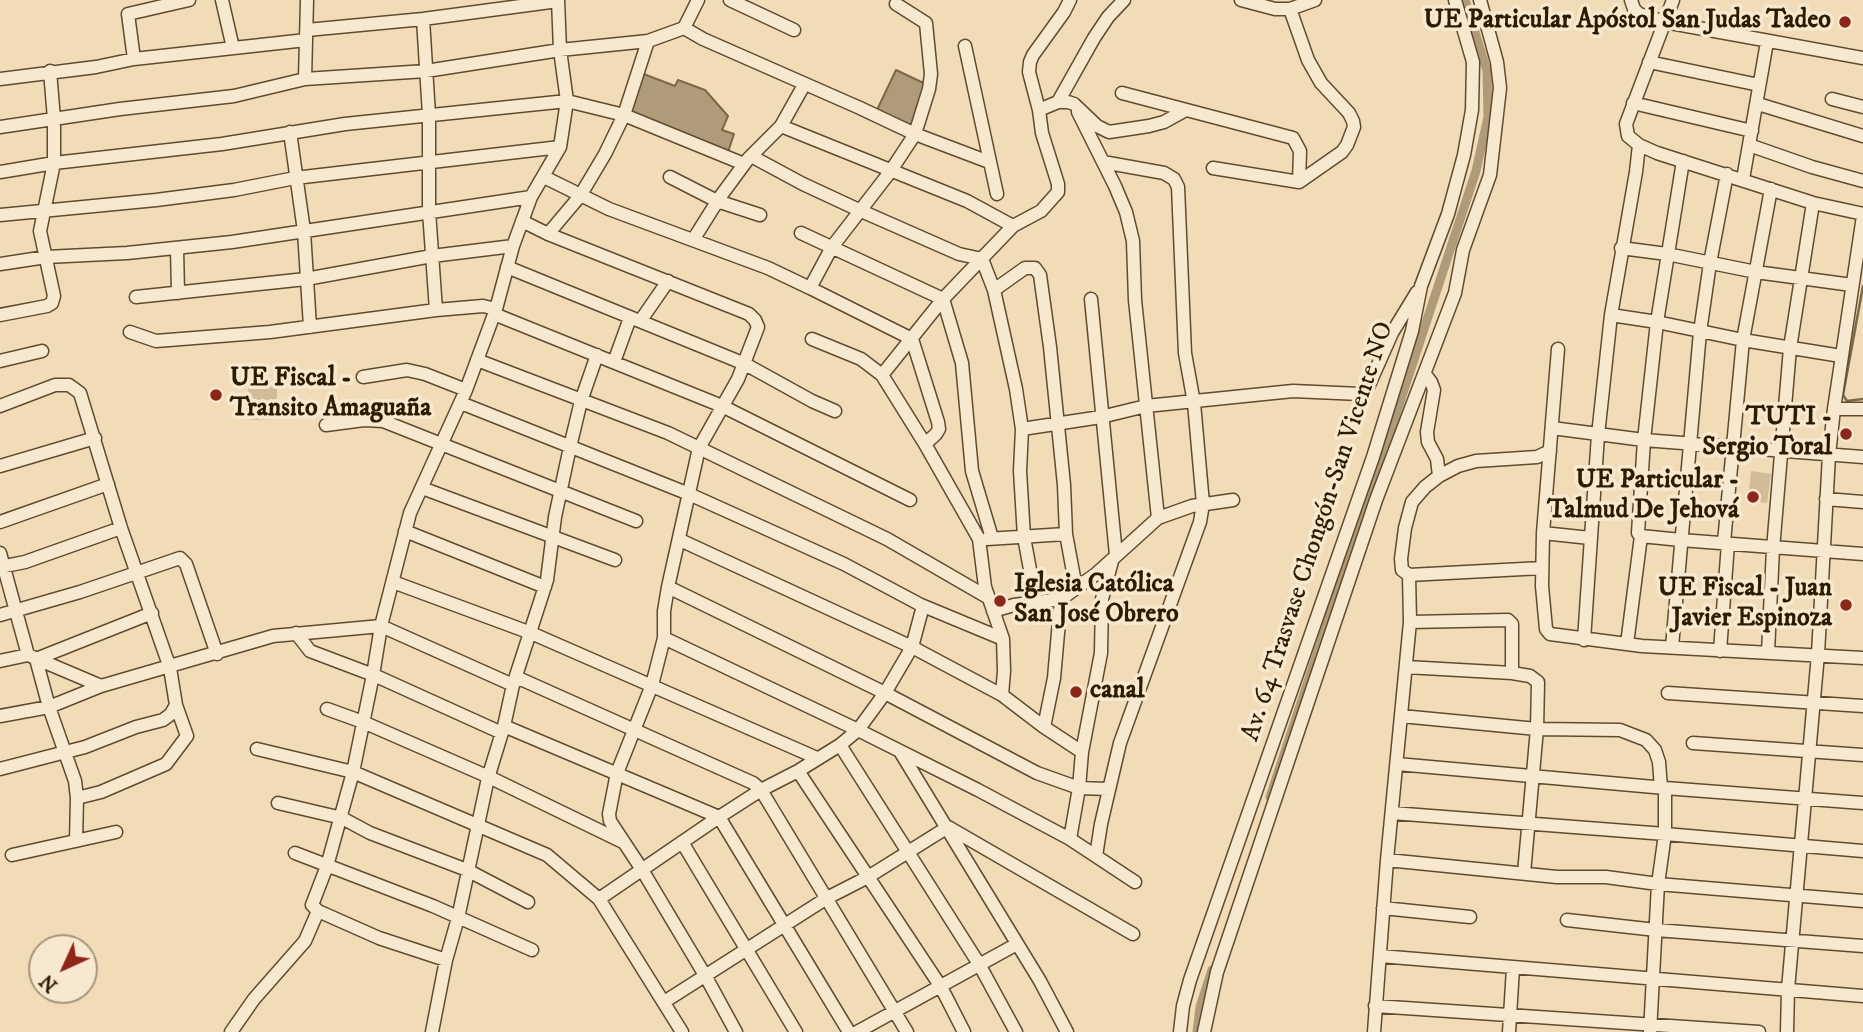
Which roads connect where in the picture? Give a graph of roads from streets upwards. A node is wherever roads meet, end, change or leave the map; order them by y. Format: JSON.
{"nodes":[{"id":1,"x":189,"y":0,"type":"edge"},
{"id":2,"x":222,"y":0,"type":"edge"},
{"id":3,"x":307,"y":0,"type":"edge"},
{"id":4,"x":730,"y":0,"type":"edge"},
{"id":5,"x":1070,"y":0,"type":"edge"},
{"id":6,"x":1124,"y":0,"type":"edge"},
{"id":7,"x":1241,"y":0,"type":"edge"},
{"id":8,"x":1315,"y":0,"type":"edge"},
{"id":9,"x":1455,"y":0,"type":"edge"},
{"id":10,"x":1480,"y":0,"type":"edge"},
{"id":11,"x":1631,"y":0,"type":"edge"},
{"id":12,"x":1673,"y":0,"type":"edge"},
{"id":13,"x":175,"y":1,"type":"edge"},
{"id":14,"x":558,"y":1,"type":"edge"},
{"id":15,"x":693,"y":1,"type":"edge"},
{"id":16,"x":895,"y":5,"type":"dead end"},
{"id":17,"x":1290,"y":9,"type":"junction"},
{"id":18,"x":423,"y":19,"type":"junction"},
{"id":19,"x":1665,"y":22,"type":"junction"},
{"id":20,"x":684,"y":28,"type":"junction"},
{"id":21,"x":794,"y":30,"type":"dead end"},
{"id":22,"x":307,"y":35,"type":"junction"},
{"id":23,"x":648,"y":41,"type":"junction"},
{"id":24,"x":1767,"y":42,"type":"junction"},
{"id":25,"x":965,"y":46,"type":"dead end"},
{"id":26,"x":233,"y":48,"type":"junction"},
{"id":27,"x":560,"y":50,"type":"junction"},
{"id":28,"x":1863,"y":58,"type":"edge"},
{"id":29,"x":134,"y":59,"type":"junction"},
{"id":30,"x":1649,"y":62,"type":"junction"},
{"id":31,"x":50,"y":71,"type":"junction"},
{"id":32,"x":426,"y":71,"type":"junction"},
{"id":33,"x":0,"y":79,"type":"edge"},
{"id":34,"x":305,"y":79,"type":"junction"},
{"id":35,"x":804,"y":85,"type":"junction"},
{"id":36,"x":1759,"y":85,"type":"junction"},
{"id":37,"x":1122,"y":93,"type":"dead end"},
{"id":38,"x":1832,"y":99,"type":"dead end"},
{"id":39,"x":566,"y":101,"type":"junction"},
{"id":40,"x":1058,"y":102,"type":"junction"},
{"id":41,"x":1633,"y":103,"type":"junction"},
{"id":42,"x":1074,"y":104,"type":"junction"},
{"id":43,"x":1758,"y":104,"type":"junction"},
{"id":44,"x":1863,"y":107,"type":"edge"},
{"id":45,"x":1039,"y":110,"type":"junction"},
{"id":46,"x":1184,"y":111,"type":"junction"},
{"id":47,"x":429,"y":115,"type":"junction"},
{"id":48,"x":624,"y":115,"type":"junction"},
{"id":49,"x":54,"y":119,"type":"junction"},
{"id":50,"x":781,"y":126,"type":"junction"},
{"id":51,"x":0,"y":127,"type":"edge"},
{"id":52,"x":1752,"y":131,"type":"junction"},
{"id":53,"x":290,"y":132,"type":"junction"},
{"id":54,"x":915,"y":134,"type":"junction"},
{"id":55,"x":1863,"y":136,"type":"edge"},
{"id":56,"x":1639,"y":145,"type":"junction"},
{"id":57,"x":1749,"y":145,"type":"junction"},
{"id":58,"x":560,"y":147,"type":"junction"},
{"id":59,"x":748,"y":160,"type":"junction"},
{"id":60,"x":1683,"y":161,"type":"junction"},
{"id":61,"x":428,"y":162,"type":"junction"},
{"id":62,"x":989,"y":162,"type":"junction"},
{"id":63,"x":1103,"y":162,"type":"junction"},
{"id":64,"x":54,"y":163,"type":"junction"},
{"id":65,"x":1213,"y":168,"type":"dead end"},
{"id":66,"x":0,"y":172,"type":"edge"},
{"id":67,"x":890,"y":172,"type":"junction"},
{"id":68,"x":1727,"y":174,"type":"junction"},
{"id":69,"x":544,"y":177,"type":"junction"},
{"id":70,"x":670,"y":177,"type":"dead end"},
{"id":71,"x":295,"y":178,"type":"junction"},
{"id":72,"x":1743,"y":179,"type":"junction"},
{"id":73,"x":1863,"y":181,"type":"edge"},
{"id":74,"x":1299,"y":182,"type":"junction"},
{"id":75,"x":1771,"y":189,"type":"junction"},
{"id":76,"x":997,"y":194,"type":"dead end"},
{"id":77,"x":580,"y":195,"type":"junction"},
{"id":78,"x":531,"y":197,"type":"junction"},
{"id":79,"x":717,"y":201,"type":"junction"},
{"id":80,"x":1813,"y":203,"type":"junction"},
{"id":81,"x":43,"y":210,"type":"junction"},
{"id":82,"x":429,"y":211,"type":"junction"},
{"id":83,"x":859,"y":211,"type":"junction"},
{"id":84,"x":0,"y":215,"type":"edge"},
{"id":85,"x":760,"y":215,"type":"dead end"},
{"id":86,"x":1863,"y":215,"type":"edge"},
{"id":87,"x":522,"y":221,"type":"junction"},
{"id":88,"x":1013,"y":226,"type":"junction"},
{"id":89,"x":304,"y":231,"type":"junction"},
{"id":90,"x":801,"y":233,"type":"dead end"},
{"id":91,"x":548,"y":234,"type":"junction"},
{"id":92,"x":693,"y":240,"type":"junction"},
{"id":93,"x":513,"y":246,"type":"junction"},
{"id":94,"x":832,"y":247,"type":"junction"},
{"id":95,"x":177,"y":248,"type":"junction"},
{"id":96,"x":1621,"y":248,"type":"junction"},
{"id":97,"x":1667,"y":254,"type":"junction"},
{"id":98,"x":432,"y":256,"type":"junction"},
{"id":99,"x":46,"y":257,"type":"junction"},
{"id":100,"x":982,"y":259,"type":"junction"},
{"id":101,"x":1710,"y":263,"type":"junction"},
{"id":102,"x":0,"y":264,"type":"edge"},
{"id":103,"x":507,"y":267,"type":"junction"},
{"id":104,"x":1756,"y":272,"type":"junction"},
{"id":105,"x":1800,"y":278,"type":"junction"},
{"id":106,"x":306,"y":279,"type":"junction"},
{"id":107,"x":668,"y":281,"type":"junction"},
{"id":108,"x":1852,"y":285,"type":"junction"},
{"id":109,"x":1421,"y":286,"type":"junction"},
{"id":110,"x":810,"y":288,"type":"junction"},
{"id":111,"x":994,"y":290,"type":"junction"},
{"id":112,"x":178,"y":293,"type":"junction"},
{"id":113,"x":136,"y":298,"type":"dead end"},
{"id":114,"x":943,"y":299,"type":"junction"},
{"id":115,"x":1091,"y":299,"type":"dead end"},
{"id":116,"x":436,"y":310,"type":"junction"},
{"id":117,"x":495,"y":312,"type":"junction"},
{"id":118,"x":0,"y":315,"type":"edge"},
{"id":119,"x":1611,"y":315,"type":"junction"},
{"id":120,"x":636,"y":319,"type":"junction"},
{"id":121,"x":1657,"y":322,"type":"junction"},
{"id":122,"x":310,"y":327,"type":"junction"},
{"id":123,"x":130,"y":332,"type":"dead end"},
{"id":124,"x":1700,"y":332,"type":"junction"},
{"id":125,"x":812,"y":339,"type":"dead end"},
{"id":126,"x":912,"y":339,"type":"junction"},
{"id":127,"x":1743,"y":340,"type":"junction"},
{"id":128,"x":1790,"y":348,"type":"junction"},
{"id":129,"x":1558,"y":349,"type":"dead end"},
{"id":130,"x":42,"y":351,"type":"dead end"},
{"id":131,"x":597,"y":355,"type":"junction"},
{"id":132,"x":1841,"y":356,"type":"junction"},
{"id":133,"x":477,"y":360,"type":"junction"},
{"id":134,"x":0,"y":361,"type":"edge"},
{"id":135,"x":614,"y":362,"type":"junction"},
{"id":136,"x":745,"y":364,"type":"junction"},
{"id":137,"x":1425,"y":374,"type":"junction"},
{"id":138,"x":882,"y":375,"type":"junction"},
{"id":139,"x":363,"y":377,"type":"dead end"},
{"id":140,"x":466,"y":390,"type":"junction"},
{"id":141,"x":581,"y":399,"type":"junction"},
{"id":142,"x":461,"y":403,"type":"junction"},
{"id":143,"x":1194,"y":403,"type":"junction"},
{"id":144,"x":0,"y":406,"type":"edge"},
{"id":145,"x":722,"y":406,"type":"junction"},
{"id":146,"x":1146,"y":406,"type":"junction"},
{"id":147,"x":1834,"y":409,"type":"junction"},
{"id":148,"x":1863,"y":409,"type":"edge"},
{"id":149,"x":835,"y":411,"type":"dead end"},
{"id":150,"x":1101,"y":417,"type":"junction"},
{"id":151,"x":326,"y":425,"type":"dead end"},
{"id":152,"x":1057,"y":425,"type":"junction"},
{"id":153,"x":1552,"y":428,"type":"junction"},
{"id":154,"x":1022,"y":429,"type":"junction"},
{"id":155,"x":1598,"y":435,"type":"junction"},
{"id":156,"x":95,"y":438,"type":"junction"},
{"id":157,"x":1644,"y":440,"type":"junction"},
{"id":158,"x":1688,"y":443,"type":"junction"},
{"id":159,"x":443,"y":444,"type":"junction"},
{"id":160,"x":925,"y":444,"type":"junction"},
{"id":161,"x":570,"y":447,"type":"junction"},
{"id":162,"x":1734,"y":447,"type":"junction"},
{"id":163,"x":699,"y":448,"type":"junction"},
{"id":164,"x":1782,"y":450,"type":"junction"},
{"id":165,"x":1550,"y":451,"type":"junction"},
{"id":166,"x":1829,"y":455,"type":"junction"},
{"id":167,"x":1863,"y":457,"type":"edge"},
{"id":168,"x":0,"y":466,"type":"edge"},
{"id":169,"x":1439,"y":476,"type":"junction"},
{"id":170,"x":108,"y":484,"type":"junction"},
{"id":171,"x":422,"y":488,"type":"junction"},
{"id":172,"x":561,"y":491,"type":"junction"},
{"id":173,"x":689,"y":494,"type":"junction"},
{"id":174,"x":1826,"y":499,"type":"junction"},
{"id":175,"x":910,"y":500,"type":"dead end"},
{"id":176,"x":1233,"y":500,"type":"dead end"},
{"id":177,"x":1863,"y":502,"type":"edge"},
{"id":178,"x":1203,"y":504,"type":"junction"},
{"id":179,"x":1158,"y":518,"type":"junction"},
{"id":180,"x":636,"y":521,"type":"dead end"},
{"id":181,"x":0,"y":522,"type":"edge"},
{"id":182,"x":121,"y":528,"type":"junction"},
{"id":183,"x":405,"y":531,"type":"junction"},
{"id":184,"x":1543,"y":533,"type":"junction"},
{"id":185,"x":1066,"y":534,"type":"junction"},
{"id":186,"x":1641,"y":536,"type":"junction"},
{"id":187,"x":552,"y":537,"type":"junction"},
{"id":188,"x":1024,"y":537,"type":"junction"},
{"id":189,"x":1590,"y":538,"type":"junction"},
{"id":190,"x":986,"y":539,"type":"junction"},
{"id":191,"x":680,"y":540,"type":"junction"},
{"id":192,"x":1681,"y":540,"type":"junction"},
{"id":193,"x":1726,"y":542,"type":"junction"},
{"id":194,"x":1773,"y":547,"type":"junction"},
{"id":195,"x":1822,"y":551,"type":"junction"},
{"id":196,"x":1863,"y":554,"type":"edge"},
{"id":197,"x":1114,"y":558,"type":"junction"},
{"id":198,"x":615,"y":559,"type":"dead end"},
{"id":199,"x":1,"y":563,"type":"edge"},
{"id":200,"x":1542,"y":568,"type":"junction"},
{"id":201,"x":136,"y":573,"type":"junction"},
{"id":202,"x":1409,"y":575,"type":"junction"},
{"id":203,"x":393,"y":582,"type":"junction"},
{"id":204,"x":545,"y":587,"type":"junction"},
{"id":205,"x":668,"y":587,"type":"junction"},
{"id":206,"x":1076,"y":588,"type":"junction"},
{"id":207,"x":1061,"y":599,"type":"junction"},
{"id":208,"x":1036,"y":602,"type":"junction"},
{"id":209,"x":991,"y":604,"type":"junction"},
{"id":210,"x":923,"y":606,"type":"junction"},
{"id":211,"x":15,"y":611,"type":"junction"},
{"id":212,"x":152,"y":613,"type":"junction"},
{"id":213,"x":0,"y":615,"type":"edge"},
{"id":214,"x":1410,"y":622,"type":"junction"},
{"id":215,"x":381,"y":626,"type":"junction"},
{"id":216,"x":296,"y":633,"type":"junction"},
{"id":217,"x":531,"y":633,"type":"junction"},
{"id":218,"x":664,"y":638,"type":"junction"},
{"id":219,"x":1003,"y":639,"type":"junction"},
{"id":220,"x":1584,"y":640,"type":"junction"},
{"id":221,"x":1627,"y":644,"type":"junction"},
{"id":222,"x":912,"y":647,"type":"junction"},
{"id":223,"x":1672,"y":647,"type":"junction"},
{"id":224,"x":1720,"y":651,"type":"junction"},
{"id":225,"x":1768,"y":652,"type":"junction"},
{"id":226,"x":217,"y":654,"type":"junction"},
{"id":227,"x":1818,"y":654,"type":"junction"},
{"id":228,"x":32,"y":657,"type":"junction"},
{"id":229,"x":1863,"y":658,"type":"edge"},
{"id":230,"x":0,"y":661,"type":"edge"},
{"id":231,"x":1406,"y":667,"type":"junction"},
{"id":232,"x":170,"y":668,"type":"junction"},
{"id":233,"x":1513,"y":673,"type":"junction"},
{"id":234,"x":373,"y":675,"type":"junction"},
{"id":235,"x":515,"y":681,"type":"junction"},
{"id":236,"x":652,"y":685,"type":"junction"},
{"id":237,"x":101,"y":686,"type":"junction"},
{"id":238,"x":885,"y":693,"type":"junction"},
{"id":239,"x":1668,"y":693,"type":"dead end"},
{"id":240,"x":1002,"y":695,"type":"junction"},
{"id":241,"x":1813,"y":703,"type":"junction"},
{"id":242,"x":176,"y":705,"type":"junction"},
{"id":243,"x":49,"y":706,"type":"junction"},
{"id":244,"x":1863,"y":706,"type":"edge"},
{"id":245,"x":327,"y":709,"type":"dead end"},
{"id":246,"x":0,"y":716,"type":"edge"},
{"id":247,"x":1401,"y":716,"type":"junction"},
{"id":248,"x":363,"y":722,"type":"junction"},
{"id":249,"x":1044,"y":727,"type":"junction"},
{"id":250,"x":634,"y":729,"type":"junction"},
{"id":251,"x":1537,"y":729,"type":"junction"},
{"id":252,"x":503,"y":730,"type":"junction"},
{"id":253,"x":858,"y":730,"type":"junction"},
{"id":254,"x":1693,"y":743,"type":"dead end"},
{"id":255,"x":840,"y":745,"type":"junction"},
{"id":256,"x":257,"y":748,"type":"dead end"},
{"id":257,"x":1808,"y":750,"type":"junction"},
{"id":258,"x":65,"y":751,"type":"junction"},
{"id":259,"x":900,"y":751,"type":"junction"},
{"id":260,"x":1082,"y":752,"type":"junction"},
{"id":261,"x":1863,"y":755,"type":"edge"},
{"id":262,"x":817,"y":758,"type":"junction"},
{"id":263,"x":1397,"y":764,"type":"junction"},
{"id":264,"x":0,"y":769,"type":"edge"},
{"id":265,"x":798,"y":771,"type":"junction"},
{"id":266,"x":353,"y":772,"type":"junction"},
{"id":267,"x":617,"y":773,"type":"junction"},
{"id":268,"x":1533,"y":776,"type":"junction"},
{"id":269,"x":489,"y":777,"type":"junction"},
{"id":270,"x":1079,"y":788,"type":"junction"},
{"id":271,"x":1663,"y":788,"type":"junction"},
{"id":272,"x":1108,"y":789,"type":"junction"},
{"id":273,"x":761,"y":790,"type":"junction"},
{"id":274,"x":76,"y":798,"type":"junction"},
{"id":275,"x":1805,"y":798,"type":"junction"},
{"id":276,"x":278,"y":803,"type":"dead end"},
{"id":277,"x":1863,"y":803,"type":"edge"},
{"id":278,"x":1392,"y":813,"type":"junction"},
{"id":279,"x":719,"y":817,"type":"junction"},
{"id":280,"x":342,"y":818,"type":"junction"},
{"id":281,"x":1529,"y":822,"type":"junction"},
{"id":282,"x":478,"y":824,"type":"junction"},
{"id":283,"x":948,"y":827,"type":"junction"},
{"id":284,"x":117,"y":832,"type":"dead end"},
{"id":285,"x":1665,"y":834,"type":"junction"},
{"id":286,"x":1070,"y":839,"type":"junction"},
{"id":287,"x":76,"y":841,"type":"junction"},
{"id":288,"x":624,"y":842,"type":"junction"},
{"id":289,"x":682,"y":842,"type":"junction"},
{"id":290,"x":1801,"y":846,"type":"junction"},
{"id":291,"x":1863,"y":851,"type":"edge"},
{"id":292,"x":908,"y":852,"type":"junction"},
{"id":293,"x":295,"y":853,"type":"dead end"},
{"id":294,"x":12,"y":855,"type":"dead end"},
{"id":295,"x":1096,"y":856,"type":"junction"},
{"id":296,"x":1387,"y":860,"type":"junction"},
{"id":297,"x":327,"y":866,"type":"junction"},
{"id":298,"x":642,"y":868,"type":"junction"},
{"id":299,"x":467,"y":870,"type":"junction"},
{"id":300,"x":1524,"y":873,"type":"junction"},
{"id":301,"x":867,"y":877,"type":"junction"},
{"id":302,"x":1135,"y":882,"type":"dead end"},
{"id":303,"x":1658,"y":884,"type":"junction"},
{"id":304,"x":1797,"y":896,"type":"junction"},
{"id":305,"x":827,"y":898,"type":"junction"},
{"id":306,"x":599,"y":899,"type":"junction"},
{"id":307,"x":1863,"y":901,"type":"edge"},
{"id":308,"x":528,"y":902,"type":"dead end"},
{"id":309,"x":1383,"y":908,"type":"junction"},
{"id":310,"x":318,"y":911,"type":"junction"},
{"id":311,"x":1470,"y":917,"type":"dead end"},
{"id":312,"x":458,"y":918,"type":"junction"},
{"id":313,"x":1567,"y":920,"type":"dead end"},
{"id":314,"x":786,"y":925,"type":"junction"},
{"id":315,"x":1656,"y":930,"type":"junction"},
{"id":316,"x":1133,"y":934,"type":"dead end"},
{"id":317,"x":1793,"y":939,"type":"junction"},
{"id":318,"x":1017,"y":944,"type":"junction"},
{"id":319,"x":1863,"y":946,"type":"edge"},
{"id":320,"x":748,"y":949,"type":"junction"},
{"id":321,"x":532,"y":950,"type":"dead end"},
{"id":322,"x":1380,"y":956,"type":"junction"},
{"id":323,"x":446,"y":960,"type":"junction"},
{"id":324,"x":979,"y":964,"type":"junction"},
{"id":325,"x":1513,"y":968,"type":"junction"},
{"id":326,"x":706,"y":977,"type":"junction"},
{"id":327,"x":1653,"y":977,"type":"junction"},
{"id":328,"x":940,"y":987,"type":"junction"},
{"id":329,"x":1788,"y":989,"type":"junction"},
{"id":330,"x":1863,"y":996,"type":"edge"},
{"id":331,"x":664,"y":1002,"type":"junction"},
{"id":332,"x":1375,"y":1006,"type":"junction"},
{"id":333,"x":895,"y":1012,"type":"junction"},
{"id":334,"x":1510,"y":1015,"type":"junction"},
{"id":335,"x":1651,"y":1028,"type":"edge"},
{"id":336,"x":232,"y":1032,"type":"edge"},
{"id":337,"x":432,"y":1032,"type":"edge"},
{"id":338,"x":682,"y":1032,"type":"edge"},
{"id":339,"x":736,"y":1032,"type":"edge"},
{"id":340,"x":796,"y":1032,"type":"edge"},
{"id":341,"x":849,"y":1032,"type":"edge"},
{"id":342,"x":857,"y":1032,"type":"edge"},
{"id":343,"x":907,"y":1032,"type":"edge"},
{"id":344,"x":964,"y":1032,"type":"edge"},
{"id":345,"x":1016,"y":1032,"type":"edge"},
{"id":346,"x":1067,"y":1032,"type":"edge"},
{"id":347,"x":1180,"y":1032,"type":"edge"},
{"id":348,"x":1204,"y":1032,"type":"edge"},
{"id":349,"x":1374,"y":1032,"type":"edge"},
{"id":350,"x":1508,"y":1032,"type":"edge"},
{"id":351,"x":1759,"y":1032,"type":"edge"},
{"id":352,"x":1787,"y":1032,"type":"edge"}],
"edges":[{"from":1,"to":13,"type":"street"},
{"from":2,"to":26,"type":"street"},
{"from":3,"to":22,"type":"street"},
{"from":4,"to":21,"type":"street"},
{"from":5,"to":45,"type":"street"},
{"from":6,"to":40,"type":"street"},
{"from":7,"to":17,"type":"street"},
{"from":8,"to":17,"type":"street"},
{"from":9,"to":109,"type":"street","name":"Av. 64 Trasvase Chongón-San Vicente NO"},
{"from":10,"to":137,"type":"street"},
{"from":11,"to":19,"type":"street"},
{"from":12,"to":19,"type":"street"},
{"from":13,"to":29,"type":"street"},
{"from":14,"to":18,"type":"street"},
{"from":14,"to":27,"type":"street"},
{"from":15,"to":20,"type":"street"},
{"from":16,"to":54,"type":"street"},
{"from":17,"to":74,"type":"street"},
{"from":18,"to":22,"type":"street"},
{"from":18,"to":32,"type":"street"},
{"from":19,"to":24,"type":"street"},
{"from":19,"to":30,"type":"street"},
{"from":20,"to":23,"type":"street"},
{"from":20,"to":35,"type":"street"},
{"from":22,"to":26,"type":"street"},
{"from":22,"to":34,"type":"street"},
{"from":23,"to":27,"type":"street"},
{"from":23,"to":48,"type":"street"},
{"from":24,"to":28,"type":"street"},
{"from":24,"to":36,"type":"street"},
{"from":25,"to":62,"type":"street"},
{"from":26,"to":29,"type":"street"},
{"from":27,"to":32,"type":"street"},
{"from":27,"to":39,"type":"street"},
{"from":29,"to":31,"type":"street"},
{"from":30,"to":36,"type":"street"},
{"from":30,"to":41,"type":"street"},
{"from":31,"to":33,"type":"street"},
{"from":31,"to":49,"type":"street"},
{"from":32,"to":34,"type":"street"},
{"from":32,"to":47,"type":"street"},
{"from":34,"to":49,"type":"street"},
{"from":35,"to":50,"type":"street"},
{"from":35,"to":54,"type":"street"},
{"from":36,"to":43,"type":"street"},
{"from":37,"to":46,"type":"street"},
{"from":38,"to":44,"type":"street"},
{"from":39,"to":47,"type":"street"},
{"from":39,"to":48,"type":"street"},
{"from":39,"to":58,"type":"street"},
{"from":40,"to":42,"type":"street"},
{"from":40,"to":45,"type":"street"},
{"from":41,"to":52,"type":"street"},
{"from":41,"to":56,"type":"street"},
{"from":42,"to":46,"type":"street"},
{"from":42,"to":63,"type":"street"},
{"from":43,"to":52,"type":"street"},
{"from":43,"to":55,"type":"street"},
{"from":45,"to":88,"type":"street"},
{"from":46,"to":74,"type":"street"},
{"from":47,"to":53,"type":"street"},
{"from":47,"to":61,"type":"street"},
{"from":48,"to":59,"type":"street"},
{"from":48,"to":77,"type":"street"},
{"from":49,"to":51,"type":"street"},
{"from":49,"to":64,"type":"street"},
{"from":50,"to":59,"type":"street"},
{"from":50,"to":67,"type":"street"},
{"from":52,"to":57,"type":"street"},
{"from":53,"to":64,"type":"street"},
{"from":53,"to":71,"type":"street"},
{"from":54,"to":62,"type":"street"},
{"from":54,"to":67,"type":"street"},
{"from":56,"to":60,"type":"street"},
{"from":56,"to":96,"type":"street"},
{"from":57,"to":72,"type":"street"},
{"from":57,"to":73,"type":"street"},
{"from":58,"to":61,"type":"street"},
{"from":58,"to":69,"type":"street"},
{"from":59,"to":79,"type":"street"},
{"from":59,"to":83,"type":"street"},
{"from":60,"to":68,"type":"street"},
{"from":60,"to":97,"type":"street"},
{"from":61,"to":71,"type":"street"},
{"from":61,"to":82,"type":"street"},
{"from":62,"to":76,"type":"street"},
{"from":63,"to":143,"type":"street"},
{"from":63,"to":146,"type":"street"},
{"from":64,"to":66,"type":"street"},
{"from":64,"to":81,"type":"street"},
{"from":65,"to":74,"type":"street"},
{"from":67,"to":83,"type":"street"},
{"from":67,"to":88,"type":"street"},
{"from":68,"to":72,"type":"street"},
{"from":68,"to":101,"type":"street"},
{"from":69,"to":77,"type":"street"},
{"from":69,"to":78,"type":"street"},
{"from":70,"to":79,"type":"street"},
{"from":71,"to":81,"type":"street"},
{"from":71,"to":89,"type":"street"},
{"from":72,"to":75,"type":"street"},
{"from":75,"to":80,"type":"street"},
{"from":75,"to":104,"type":"street"},
{"from":77,"to":91,"type":"street"},
{"from":77,"to":92,"type":"street"},
{"from":78,"to":82,"type":"street"},
{"from":78,"to":87,"type":"street"},
{"from":79,"to":85,"type":"street"},
{"from":79,"to":92,"type":"street"},
{"from":80,"to":86,"type":"street"},
{"from":80,"to":105,"type":"street"},
{"from":81,"to":84,"type":"street"},
{"from":81,"to":99,"type":"street"},
{"from":82,"to":89,"type":"street"},
{"from":82,"to":98,"type":"street"},
{"from":83,"to":94,"type":"street"},
{"from":83,"to":100,"type":"street"},
{"from":86,"to":108,"type":"street"},
{"from":87,"to":91,"type":"street"},
{"from":87,"to":93,"type":"street"},
{"from":88,"to":100,"type":"street"},
{"from":89,"to":95,"type":"street"},
{"from":89,"to":106,"type":"street"},
{"from":90,"to":94,"type":"street"},
{"from":91,"to":107,"type":"street"},
{"from":92,"to":110,"type":"street"},
{"from":93,"to":98,"type":"street"},
{"from":93,"to":103,"type":"street"},
{"from":94,"to":110,"type":"street"},
{"from":94,"to":114,"type":"street"},
{"from":95,"to":99,"type":"street"},
{"from":95,"to":112,"type":"street"},
{"from":96,"to":97,"type":"street"},
{"from":96,"to":119,"type":"street"},
{"from":97,"to":101,"type":"street"},
{"from":97,"to":121,"type":"street"},
{"from":98,"to":106,"type":"street"},
{"from":98,"to":116,"type":"street"},
{"from":99,"to":102,"type":"street"},
{"from":99,"to":118,"type":"street"},
{"from":100,"to":111,"type":"street"},
{"from":100,"to":114,"type":"street"},
{"from":101,"to":104,"type":"street"},
{"from":101,"to":124,"type":"street"},
{"from":103,"to":117,"type":"street"},
{"from":103,"to":120,"type":"street"},
{"from":104,"to":105,"type":"street"},
{"from":104,"to":127,"type":"street"},
{"from":105,"to":108,"type":"street"},
{"from":105,"to":128,"type":"street"},
{"from":106,"to":112,"type":"street"},
{"from":106,"to":122,"type":"street"},
{"from":107,"to":120,"type":"street"},
{"from":107,"to":136,"type":"street"},
{"from":108,"to":132,"type":"street"},
{"from":109,"to":143,"type":"street"},
{"from":109,"to":347,"type":"street","name":"Av. 64 Trasvase Chongón-San Vicente NO"},
{"from":110,"to":126,"type":"street"},
{"from":111,"to":152,"type":"street"},
{"from":111,"to":154,"type":"street"},
{"from":112,"to":113,"type":"street"},
{"from":114,"to":126,"type":"street"},
{"from":114,"to":190,"type":"street"},
{"from":115,"to":150,"type":"street"},
{"from":116,"to":117,"type":"street"},
{"from":116,"to":122,"type":"street"},
{"from":117,"to":131,"type":"street"},
{"from":117,"to":133,"type":"street"},
{"from":119,"to":121,"type":"street"},
{"from":119,"to":155,"type":"street"},
{"from":120,"to":135,"type":"street"},
{"from":120,"to":136,"type":"street"},
{"from":121,"to":124,"type":"street"},
{"from":121,"to":157,"type":"street"},
{"from":122,"to":123,"type":"street"},
{"from":124,"to":127,"type":"street"},
{"from":124,"to":158,"type":"street"},
{"from":125,"to":138,"type":"street"},
{"from":126,"to":138,"type":"street"},
{"from":126,"to":160,"type":"street"},
{"from":127,"to":128,"type":"street"},
{"from":127,"to":162,"type":"street"},
{"from":128,"to":132,"type":"street"},
{"from":128,"to":164,"type":"street"},
{"from":129,"to":153,"type":"street"},
{"from":130,"to":134,"type":"street"},
{"from":131,"to":135,"type":"street"},
{"from":131,"to":141,"type":"street"},
{"from":132,"to":147,"type":"street"},
{"from":133,"to":140,"type":"street"},
{"from":133,"to":141,"type":"street"},
{"from":135,"to":145,"type":"street"},
{"from":136,"to":145,"type":"street"},
{"from":136,"to":149,"type":"street"},
{"from":137,"to":169,"type":"street"},
{"from":137,"to":348,"type":"street"},
{"from":138,"to":160,"type":"street"},
{"from":139,"to":140,"type":"street"},
{"from":140,"to":142,"type":"street"},
{"from":141,"to":161,"type":"street"},
{"from":141,"to":163,"type":"street"},
{"from":142,"to":159,"type":"street"},
{"from":142,"to":161,"type":"street"},
{"from":143,"to":146,"type":"street"},
{"from":143,"to":178,"type":"street"},
{"from":144,"to":156,"type":"street"},
{"from":145,"to":163,"type":"street"},
{"from":145,"to":175,"type":"street"},
{"from":146,"to":150,"type":"street"},
{"from":146,"to":179,"type":"street"},
{"from":147,"to":148,"type":"street"},
{"from":147,"to":166,"type":"street"},
{"from":150,"to":152,"type":"street"},
{"from":150,"to":197,"type":"street"},
{"from":151,"to":159,"type":"street"},
{"from":152,"to":154,"type":"street"},
{"from":152,"to":185,"type":"street"},
{"from":153,"to":155,"type":"street"},
{"from":153,"to":165,"type":"street"},
{"from":154,"to":188,"type":"street"},
{"from":155,"to":157,"type":"street"},
{"from":155,"to":189,"type":"street"},
{"from":156,"to":168,"type":"street"},
{"from":156,"to":170,"type":"street"},
{"from":157,"to":158,"type":"street"},
{"from":157,"to":186,"type":"street"},
{"from":158,"to":162,"type":"street"},
{"from":158,"to":192,"type":"street"},
{"from":159,"to":171,"type":"street"},
{"from":159,"to":172,"type":"street"},
{"from":160,"to":190,"type":"street"},
{"from":161,"to":172,"type":"street"},
{"from":161,"to":173,"type":"street"},
{"from":162,"to":164,"type":"street"},
{"from":162,"to":193,"type":"street"},
{"from":163,"to":173,"type":"street"},
{"from":163,"to":209,"type":"street"},
{"from":164,"to":166,"type":"street"},
{"from":164,"to":194,"type":"street"},
{"from":165,"to":169,"type":"street"},
{"from":165,"to":184,"type":"street"},
{"from":166,"to":167,"type":"street"},
{"from":166,"to":174,"type":"street"},
{"from":169,"to":202,"type":"street"},
{"from":170,"to":181,"type":"street"},
{"from":170,"to":182,"type":"street"},
{"from":171,"to":183,"type":"street"},
{"from":171,"to":187,"type":"street"},
{"from":172,"to":180,"type":"street"},
{"from":172,"to":187,"type":"street"},
{"from":173,"to":191,"type":"street"},
{"from":173,"to":210,"type":"street"},
{"from":174,"to":177,"type":"street"},
{"from":174,"to":195,"type":"street"},
{"from":176,"to":178,"type":"street"},
{"from":178,"to":179,"type":"street"},
{"from":178,"to":272,"type":"street"},
{"from":179,"to":197,"type":"street"},
{"from":182,"to":199,"type":"street"},
{"from":182,"to":201,"type":"street"},
{"from":183,"to":203,"type":"street"},
{"from":183,"to":204,"type":"street"},
{"from":184,"to":189,"type":"street"},
{"from":184,"to":200,"type":"street"},
{"from":185,"to":188,"type":"street"},
{"from":185,"to":206,"type":"street"},
{"from":186,"to":192,"type":"street"},
{"from":186,"to":221,"type":"street"},
{"from":187,"to":198,"type":"street"},
{"from":187,"to":204,"type":"street"},
{"from":188,"to":190,"type":"street"},
{"from":188,"to":208,"type":"street"},
{"from":189,"to":220,"type":"street"},
{"from":190,"to":209,"type":"street"},
{"from":191,"to":205,"type":"street"},
{"from":191,"to":222,"type":"street"},
{"from":192,"to":193,"type":"street"},
{"from":192,"to":223,"type":"street"},
{"from":193,"to":194,"type":"street"},
{"from":193,"to":224,"type":"street"},
{"from":194,"to":195,"type":"street"},
{"from":194,"to":225,"type":"street"},
{"from":195,"to":196,"type":"street"},
{"from":195,"to":227,"type":"street"},
{"from":197,"to":206,"type":"street"},
{"from":197,"to":260,"type":"street"},
{"from":199,"to":211,"type":"street"},
{"from":200,"to":202,"type":"street"},
{"from":200,"to":220,"type":"street"},
{"from":201,"to":211,"type":"street"},
{"from":201,"to":212,"type":"street"},
{"from":201,"to":226,"type":"street"},
{"from":202,"to":214,"type":"street"},
{"from":203,"to":215,"type":"street"},
{"from":203,"to":217,"type":"street"},
{"from":204,"to":217,"type":"street"},
{"from":205,"to":218,"type":"street"},
{"from":205,"to":238,"type":"street"},
{"from":206,"to":207,"type":"street"},
{"from":207,"to":208,"type":"street"},
{"from":207,"to":249,"type":"street"},
{"from":208,"to":209,"type":"street"},
{"from":209,"to":219,"type":"street"},
{"from":210,"to":219,"type":"street"},
{"from":210,"to":222,"type":"street"},
{"from":211,"to":213,"type":"street"},
{"from":211,"to":228,"type":"street"},
{"from":212,"to":228,"type":"street"},
{"from":212,"to":232,"type":"street"},
{"from":214,"to":231,"type":"street"},
{"from":214,"to":233,"type":"street"},
{"from":215,"to":216,"type":"street"},
{"from":215,"to":234,"type":"street"},
{"from":215,"to":235,"type":"street"},
{"from":216,"to":226,"type":"street"},
{"from":216,"to":234,"type":"street"},
{"from":217,"to":235,"type":"street"},
{"from":217,"to":236,"type":"street"},
{"from":218,"to":236,"type":"street"},
{"from":218,"to":253,"type":"street"},
{"from":219,"to":240,"type":"street"},
{"from":220,"to":221,"type":"street"},
{"from":221,"to":223,"type":"street"},
{"from":222,"to":238,"type":"street"},
{"from":222,"to":240,"type":"street"},
{"from":223,"to":224,"type":"street"},
{"from":224,"to":225,"type":"street"},
{"from":225,"to":227,"type":"street"},
{"from":226,"to":232,"type":"street"},
{"from":227,"to":229,"type":"street"},
{"from":227,"to":241,"type":"street"},
{"from":228,"to":230,"type":"street"},
{"from":228,"to":237,"type":"street"},
{"from":228,"to":243,"type":"street"},
{"from":231,"to":233,"type":"street"},
{"from":231,"to":247,"type":"street"},
{"from":232,"to":237,"type":"street"},
{"from":232,"to":242,"type":"street"},
{"from":233,"to":251,"type":"street"},
{"from":234,"to":248,"type":"street"},
{"from":234,"to":252,"type":"street"},
{"from":235,"to":250,"type":"street"},
{"from":235,"to":252,"type":"street"},
{"from":236,"to":250,"type":"street"},
{"from":236,"to":262,"type":"street"},
{"from":237,"to":243,"type":"street"},
{"from":238,"to":253,"type":"street"},
{"from":238,"to":270,"type":"street"},
{"from":239,"to":241,"type":"street"},
{"from":240,"to":249,"type":"street"},
{"from":241,"to":244,"type":"street"},
{"from":241,"to":257,"type":"street"},
{"from":242,"to":258,"type":"street"},
{"from":242,"to":274,"type":"street"},
{"from":243,"to":246,"type":"street"},
{"from":243,"to":258,"type":"street"},
{"from":245,"to":248,"type":"street"},
{"from":247,"to":251,"type":"street"},
{"from":247,"to":263,"type":"street"},
{"from":248,"to":266,"type":"street"},
{"from":248,"to":269,"type":"street"},
{"from":249,"to":260,"type":"street"},
{"from":250,"to":267,"type":"street"},
{"from":250,"to":273,"type":"street"},
{"from":251,"to":268,"type":"street"},
{"from":251,"to":271,"type":"street"},
{"from":252,"to":267,"type":"street"},
{"from":252,"to":269,"type":"street"},
{"from":253,"to":255,"type":"street"},
{"from":253,"to":259,"type":"street"},
{"from":254,"to":257,"type":"street"},
{"from":255,"to":262,"type":"street"},
{"from":255,"to":292,"type":"street"},
{"from":256,"to":266,"type":"street"},
{"from":257,"to":261,"type":"street"},
{"from":257,"to":275,"type":"street"},
{"from":258,"to":264,"type":"street"},
{"from":258,"to":274,"type":"street"},
{"from":259,"to":283,"type":"street"},
{"from":259,"to":286,"type":"street"},
{"from":260,"to":270,"type":"street"},
{"from":262,"to":265,"type":"street"},
{"from":263,"to":268,"type":"street"},
{"from":263,"to":278,"type":"street"},
{"from":265,"to":273,"type":"street"},
{"from":265,"to":301,"type":"street"},
{"from":266,"to":280,"type":"street"},
{"from":266,"to":282,"type":"street"},
{"from":267,"to":279,"type":"street"},
{"from":267,"to":288,"type":"street"},
{"from":268,"to":271,"type":"street"},
{"from":268,"to":281,"type":"street"},
{"from":269,"to":282,"type":"street"},
{"from":269,"to":288,"type":"street"},
{"from":270,"to":272,"type":"street"},
{"from":270,"to":286,"type":"street"},
{"from":271,"to":275,"type":"street"},
{"from":271,"to":285,"type":"street"},
{"from":272,"to":295,"type":"street"},
{"from":273,"to":279,"type":"street"},
{"from":273,"to":305,"type":"street"},
{"from":274,"to":287,"type":"street"},
{"from":275,"to":277,"type":"street"},
{"from":275,"to":290,"type":"street"},
{"from":276,"to":280,"type":"street"},
{"from":278,"to":281,"type":"street"},
{"from":278,"to":296,"type":"street"},
{"from":279,"to":289,"type":"street"},
{"from":279,"to":314,"type":"street"},
{"from":280,"to":297,"type":"street"},
{"from":280,"to":299,"type":"street"},
{"from":281,"to":285,"type":"street"},
{"from":281,"to":300,"type":"street"},
{"from":282,"to":299,"type":"street"},
{"from":282,"to":306,"type":"street"},
{"from":283,"to":292,"type":"street"},
{"from":283,"to":316,"type":"street"},
{"from":283,"to":318,"type":"street"},
{"from":284,"to":287,"type":"street"},
{"from":285,"to":290,"type":"street"},
{"from":285,"to":303,"type":"street"},
{"from":286,"to":295,"type":"street"},
{"from":287,"to":294,"type":"street"},
{"from":288,"to":298,"type":"street"},
{"from":289,"to":298,"type":"street"},
{"from":289,"to":320,"type":"street"},
{"from":290,"to":291,"type":"street"},
{"from":290,"to":304,"type":"street"},
{"from":292,"to":301,"type":"street"},
{"from":292,"to":324,"type":"street"},
{"from":293,"to":297,"type":"street"},
{"from":295,"to":302,"type":"street"},
{"from":296,"to":300,"type":"street"},
{"from":296,"to":309,"type":"street"},
{"from":297,"to":310,"type":"street"},
{"from":297,"to":312,"type":"street"},
{"from":298,"to":306,"type":"street"},
{"from":298,"to":326,"type":"street"},
{"from":299,"to":308,"type":"street"},
{"from":299,"to":312,"type":"street"},
{"from":300,"to":303,"type":"street"},
{"from":301,"to":305,"type":"street"},
{"from":301,"to":328,"type":"street"},
{"from":303,"to":304,"type":"street"},
{"from":303,"to":315,"type":"street"},
{"from":304,"to":307,"type":"street"},
{"from":304,"to":317,"type":"street"},
{"from":305,"to":314,"type":"street"},
{"from":305,"to":333,"type":"street"},
{"from":306,"to":331,"type":"street"},
{"from":309,"to":311,"type":"street"},
{"from":309,"to":322,"type":"street"},
{"from":310,"to":323,"type":"street"},
{"from":310,"to":336,"type":"street"},
{"from":312,"to":321,"type":"street"},
{"from":312,"to":323,"type":"street"},
{"from":313,"to":315,"type":"street"},
{"from":314,"to":320,"type":"street"},
{"from":314,"to":341,"type":"street"},
{"from":315,"to":317,"type":"street"},
{"from":315,"to":327,"type":"street"},
{"from":317,"to":319,"type":"street"},
{"from":317,"to":329,"type":"street"},
{"from":318,"to":324,"type":"street"},
{"from":318,"to":346,"type":"street"},
{"from":320,"to":326,"type":"street"},
{"from":320,"to":340,"type":"street"},
{"from":322,"to":325,"type":"street"},
{"from":322,"to":332,"type":"street"},
{"from":323,"to":337,"type":"street"},
{"from":324,"to":328,"type":"street"},
{"from":324,"to":345,"type":"street"},
{"from":325,"to":327,"type":"street"},
{"from":325,"to":334,"type":"street"},
{"from":326,"to":331,"type":"street"},
{"from":326,"to":339,"type":"street"},
{"from":327,"to":329,"type":"street"},
{"from":327,"to":335,"type":"street"},
{"from":328,"to":333,"type":"street"},
{"from":328,"to":344,"type":"street"},
{"from":329,"to":330,"type":"street"},
{"from":329,"to":352,"type":"street"},
{"from":331,"to":338,"type":"street"},
{"from":332,"to":334,"type":"street"},
{"from":332,"to":349,"type":"street"},
{"from":333,"to":342,"type":"street"},
{"from":333,"to":343,"type":"street"},
{"from":334,"to":335,"type":"street"},
{"from":334,"to":350,"type":"street"},
{"from":335,"to":351,"type":"street"}]}
